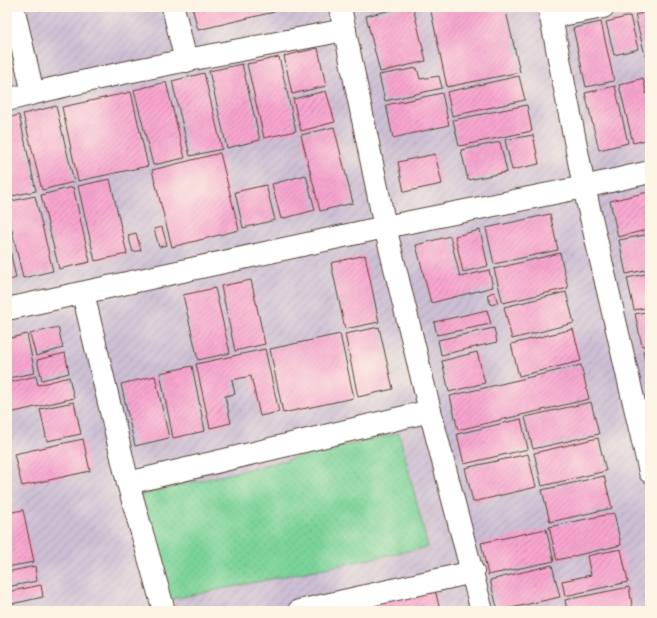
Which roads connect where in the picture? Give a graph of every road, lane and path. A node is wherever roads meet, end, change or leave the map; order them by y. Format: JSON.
{"nodes":[{"id":1,"x":13,"y":7,"type":"edge"},
{"id":2,"x":173,"y":7,"type":"edge"},
{"id":3,"x":340,"y":7,"type":"edge"},
{"id":4,"x":603,"y":7,"type":"edge"},
{"id":5,"x":550,"y":12,"type":"edge"},
{"id":6,"x":345,"y":30,"type":"junction"},
{"id":7,"x":186,"y":61,"type":"junction"},
{"id":8,"x":33,"y":93,"type":"junction"},
{"id":9,"x":7,"y":100,"type":"edge"},
{"id":10,"x":650,"y":172,"type":"edge"},
{"id":11,"x":584,"y":187,"type":"junction"},
{"id":12,"x":385,"y":227,"type":"junction"},
{"id":13,"x":83,"y":293,"type":"junction"},
{"id":14,"x":7,"y":309,"type":"edge"},
{"id":15,"x":430,"y":411,"type":"junction"},
{"id":16,"x":650,"y":472,"type":"edge"},
{"id":17,"x":128,"y":483,"type":"junction"},
{"id":18,"x":473,"y":572,"type":"junction"},
{"id":19,"x":164,"y":611,"type":"edge"},
{"id":20,"x":300,"y":611,"type":"edge"},
{"id":21,"x":482,"y":611,"type":"edge"}],
"edges":[{"from":1,"to":8,"type":"street"},
{"from":2,"to":7,"type":"street"},
{"from":3,"to":6,"type":"street"},
{"from":4,"to":5,"type":"street"},
{"from":5,"to":11,"type":"street"},
{"from":6,"to":7,"type":"street"},
{"from":6,"to":12,"type":"street"},
{"from":7,"to":8,"type":"street"},
{"from":8,"to":9,"type":"street"},
{"from":10,"to":11,"type":"street"},
{"from":11,"to":12,"type":"street"},
{"from":11,"to":16,"type":"street"},
{"from":12,"to":13,"type":"street"},
{"from":12,"to":15,"type":"street"},
{"from":13,"to":14,"type":"street"},
{"from":13,"to":17,"type":"street"},
{"from":15,"to":17,"type":"street"},
{"from":15,"to":18,"type":"street"},
{"from":17,"to":19,"type":"street"},
{"from":18,"to":20,"type":"street"},
{"from":18,"to":21,"type":"street"}]}
